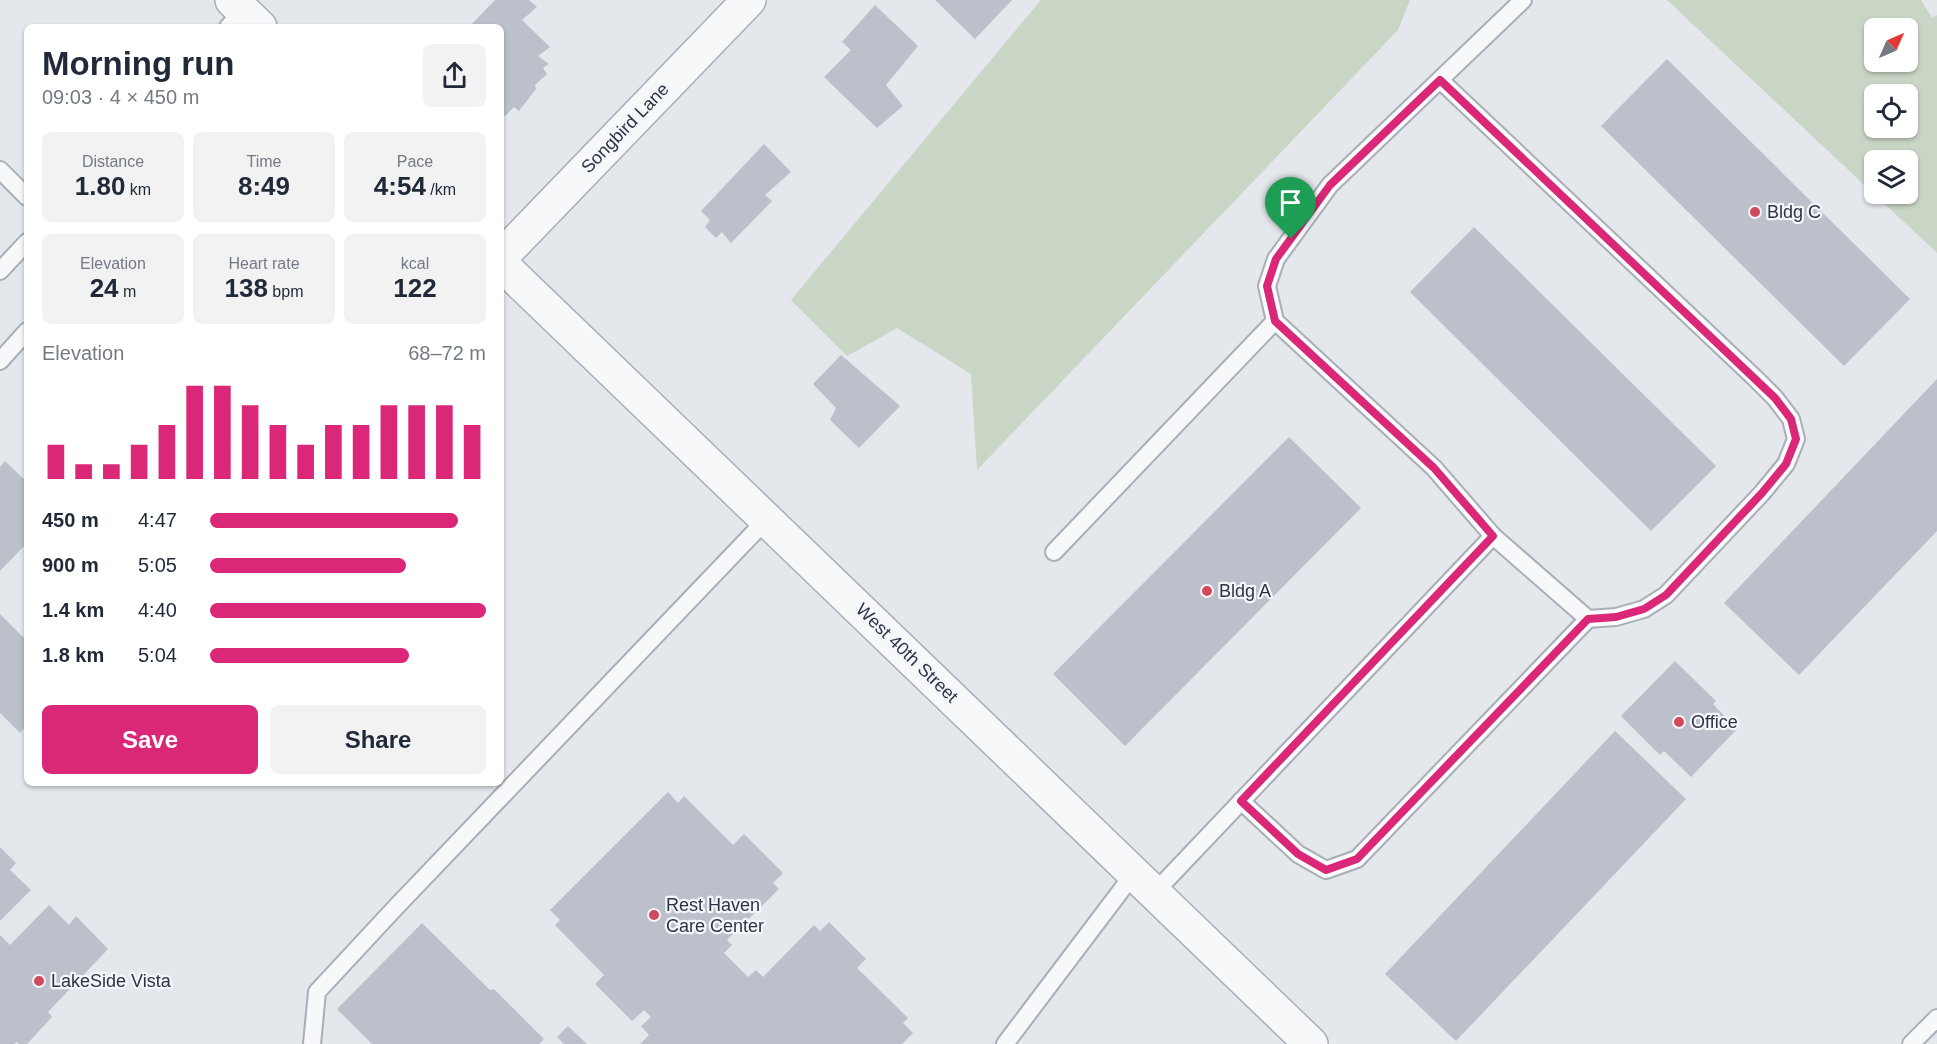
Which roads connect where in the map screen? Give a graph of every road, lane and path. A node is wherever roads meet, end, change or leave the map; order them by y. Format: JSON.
{"nodes":[{"id":1,"x":749,"y":0,"type":"edge"},
{"id":2,"x":1523,"y":0,"type":"edge"},
{"id":3,"x":1440,"y":80,"type":"junction"},
{"id":4,"x":0,"y":170,"type":"edge"},
{"id":5,"x":24,"y":194,"type":"edge"},
{"id":6,"x":24,"y":245,"type":"edge"},
{"id":7,"x":504,"y":254,"type":"edge"},
{"id":8,"x":504,"y":267,"type":"edge"},
{"id":9,"x":0,"y":271,"type":"edge"},
{"id":10,"x":1275,"y":321,"type":"junction"},
{"id":11,"x":24,"y":334,"type":"edge"},
{"id":12,"x":0,"y":361,"type":"edge"},
{"id":13,"x":767,"y":519,"type":"junction"},
{"id":14,"x":1493,"y":536,"type":"junction"},
{"id":15,"x":1053,"y":552,"type":"dead end"},
{"id":16,"x":1588,"y":619,"type":"junction"},
{"id":17,"x":1241,"y":801,"type":"junction"},
{"id":18,"x":1145,"y":882,"type":"junction"},
{"id":19,"x":1937,"y":1018,"type":"edge"},
{"id":20,"x":312,"y":1044,"type":"edge"},
{"id":21,"x":1005,"y":1044,"type":"edge"},
{"id":22,"x":1311,"y":1044,"type":"edge"},
{"id":23,"x":1911,"y":1044,"type":"edge"}],
"edges":[{"from":1,"to":7,"type":"street","name":"Songbird Lane"},
{"from":2,"to":3,"type":"lane"},
{"from":3,"to":10,"type":"lane"},
{"from":3,"to":16,"type":"lane"},
{"from":4,"to":5,"type":"lane"},
{"from":6,"to":9,"type":"lane"},
{"from":8,"to":13,"type":"street","name":"West 40th Street"},
{"from":10,"to":14,"type":"lane"},
{"from":10,"to":15,"type":"lane"},
{"from":11,"to":12,"type":"lane"},
{"from":13,"to":18,"type":"street","name":"West 40th Street"},
{"from":13,"to":20,"type":"lane"},
{"from":14,"to":16,"type":"lane"},
{"from":14,"to":17,"type":"lane"},
{"from":16,"to":17,"type":"lane"},
{"from":17,"to":18,"type":"lane"},
{"from":18,"to":21,"type":"lane"},
{"from":18,"to":22,"type":"street","name":"West 40th Street"},
{"from":19,"to":23,"type":"lane"}]}
